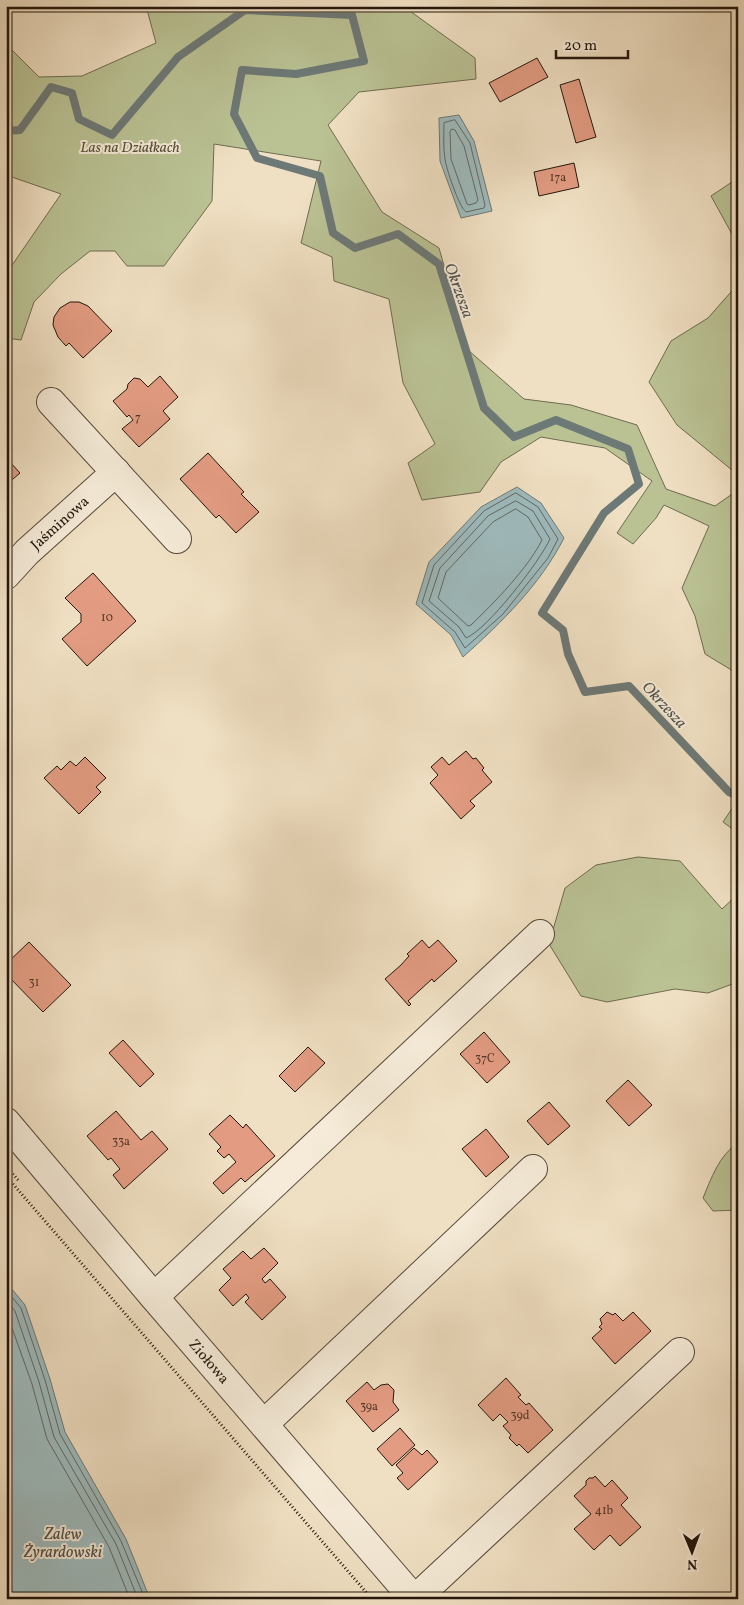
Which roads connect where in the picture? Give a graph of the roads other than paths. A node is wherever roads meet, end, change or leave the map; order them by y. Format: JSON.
{"nodes":[{"id":1,"x":52,"y":402,"type":"dead end"},
{"id":2,"x":116,"y":472,"type":"junction"},
{"id":3,"x":177,"y":539,"type":"dead end"},
{"id":4,"x":6,"y":575,"type":"edge"},
{"id":5,"x":540,"y":934,"type":"dead end"},
{"id":6,"x":6,"y":1122,"type":"edge"},
{"id":7,"x":533,"y":1169,"type":"dead end"},
{"id":8,"x":154,"y":1297,"type":"junction"},
{"id":9,"x":680,"y":1352,"type":"dead end"},
{"id":10,"x":264,"y":1424,"type":"junction"},
{"id":11,"x":415,"y":1599,"type":"edge"}],
"edges":[{"from":1,"to":2,"type":"street"},
{"from":2,"to":3,"type":"street"},
{"from":2,"to":4,"type":"street","name":"Jaśminowa"},
{"from":5,"to":8,"type":"street"},
{"from":6,"to":8,"type":"street","name":"Ziołowa"},
{"from":7,"to":10,"type":"street"},
{"from":8,"to":10,"type":"street","name":"Ziołowa"},
{"from":9,"to":11,"type":"street"},
{"from":10,"to":11,"type":"street","name":"Ziołowa"}]}
